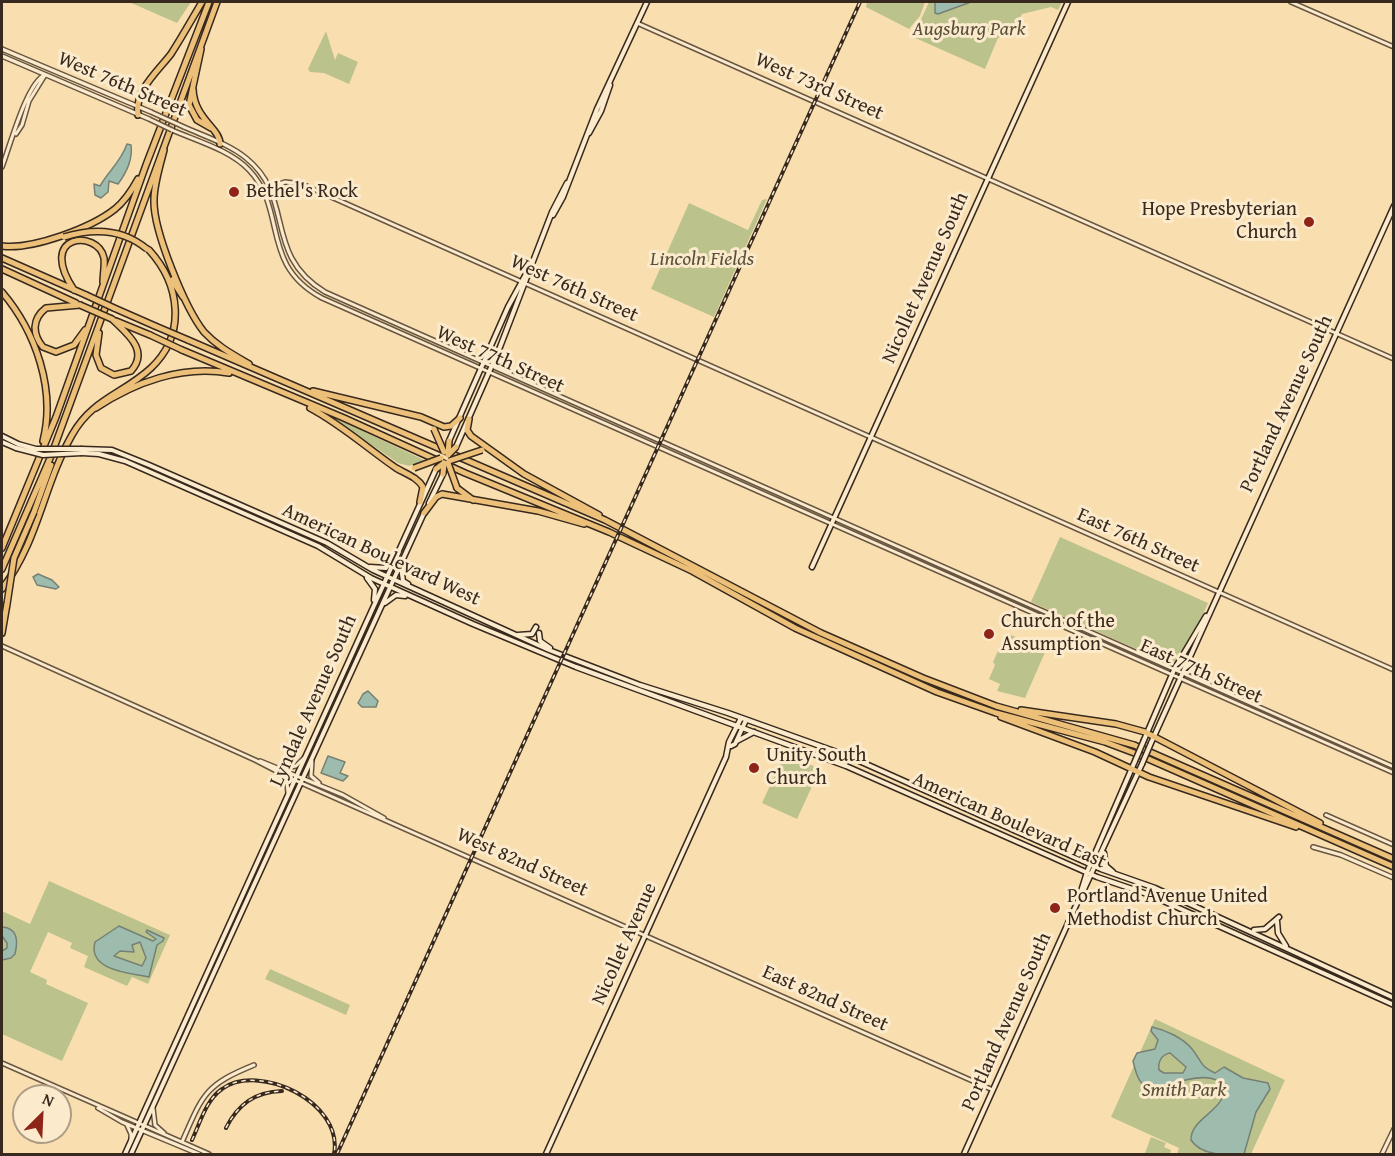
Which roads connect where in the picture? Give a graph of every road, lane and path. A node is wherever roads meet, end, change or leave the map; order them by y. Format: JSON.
{"nodes":[{"id":1,"x":202,"y":2,"type":"edge"},
{"id":2,"x":209,"y":2,"type":"edge"},
{"id":3,"x":217,"y":2,"type":"edge"},
{"id":4,"x":647,"y":2,"type":"edge"},
{"id":5,"x":1068,"y":2,"type":"edge"},
{"id":6,"x":1291,"y":2,"type":"edge"},
{"id":7,"x":208,"y":19,"type":"junction"},
{"id":8,"x":638,"y":23,"type":"junction"},
{"id":9,"x":1394,"y":47,"type":"edge"},
{"id":10,"x":2,"y":49,"type":"edge"},
{"id":11,"x":2,"y":56,"type":"edge"},
{"id":12,"x":45,"y":75,"type":"junction"},
{"id":13,"x":138,"y":106,"type":"junction"},
{"id":14,"x":138,"y":115,"type":"junction"},
{"id":15,"x":169,"y":128,"type":"junction"},
{"id":16,"x":219,"y":147,"type":"junction"},
{"id":17,"x":231,"y":148,"type":"joint"},
{"id":18,"x":226,"y":153,"type":"joint"},
{"id":19,"x":146,"y":165,"type":"junction"},
{"id":20,"x":2,"y":166,"type":"edge"},
{"id":21,"x":988,"y":179,"type":"junction"},
{"id":22,"x":270,"y":187,"type":"junction"},
{"id":23,"x":264,"y":191,"type":"junction"},
{"id":24,"x":1394,"y":206,"type":"edge"},
{"id":25,"x":42,"y":243,"type":"junction"},
{"id":26,"x":2,"y":246,"type":"edge"},
{"id":27,"x":148,"y":249,"type":"junction"},
{"id":28,"x":2,"y":258,"type":"edge"},
{"id":29,"x":2,"y":269,"type":"edge"},
{"id":30,"x":523,"y":283,"type":"junction"},
{"id":31,"x":74,"y":290,"type":"junction"},
{"id":32,"x":102,"y":290,"type":"junction"},
{"id":33,"x":2,"y":292,"type":"edge"},
{"id":34,"x":109,"y":293,"type":"junction"},
{"id":35,"x":80,"y":305,"type":"junction"},
{"id":36,"x":191,"y":309,"type":"junction"},
{"id":37,"x":92,"y":318,"type":"junction"},
{"id":38,"x":112,"y":319,"type":"junction"},
{"id":39,"x":1336,"y":334,"type":"junction"},
{"id":40,"x":1394,"y":359,"type":"edge"},
{"id":41,"x":485,"y":363,"type":"junction"},
{"id":42,"x":492,"y":366,"type":"junction"},
{"id":43,"x":482,"y":369,"type":"junction"},
{"id":44,"x":489,"y":372,"type":"junction"},
{"id":45,"x":237,"y":375,"type":"junction"},
{"id":46,"x":285,"y":383,"type":"junction"},
{"id":47,"x":286,"y":396,"type":"junction"},
{"id":48,"x":410,"y":414,"type":"junction"},
{"id":49,"x":460,"y":418,"type":"junction"},
{"id":50,"x":469,"y":419,"type":"junction"},
{"id":51,"x":79,"y":423,"type":"junction"},
{"id":52,"x":60,"y":432,"type":"junction"},
{"id":53,"x":2,"y":436,"type":"edge"},
{"id":54,"x":871,"y":438,"type":"junction"},
{"id":55,"x":450,"y":439,"type":"joint"},
{"id":56,"x":2,"y":442,"type":"edge"},
{"id":57,"x":17,"y":446,"type":"junction"},
{"id":58,"x":456,"y":447,"type":"joint"},
{"id":59,"x":82,"y":451,"type":"junction"},
{"id":60,"x":42,"y":452,"type":"junction"},
{"id":61,"x":499,"y":455,"type":"junction"},
{"id":62,"x":446,"y":459,"type":"junction"},
{"id":63,"x":389,"y":462,"type":"junction"},
{"id":64,"x":436,"y":469,"type":"joint"},
{"id":65,"x":441,"y":477,"type":"joint"},
{"id":66,"x":22,"y":501,"type":"junction"},
{"id":67,"x":477,"y":501,"type":"junction"},
{"id":68,"x":420,"y":502,"type":"junction"},
{"id":69,"x":424,"y":513,"type":"junction"},
{"id":70,"x":834,"y":519,"type":"junction"},
{"id":71,"x":605,"y":520,"type":"junction"},
{"id":72,"x":832,"y":524,"type":"junction"},
{"id":73,"x":609,"y":532,"type":"junction"},
{"id":74,"x":2,"y":541,"type":"edge"},
{"id":75,"x":880,"y":546,"type":"junction"},
{"id":76,"x":2,"y":548,"type":"edge"},
{"id":77,"x":397,"y":553,"type":"junction"},
{"id":78,"x":917,"y":556,"type":"junction"},
{"id":79,"x":402,"y":561,"type":"junction"},
{"id":80,"x":363,"y":565,"type":"junction"},
{"id":81,"x":812,"y":567,"type":"dead end"},
{"id":82,"x":2,"y":569,"type":"edge"},
{"id":83,"x":362,"y":573,"type":"junction"},
{"id":84,"x":387,"y":577,"type":"junction"},
{"id":85,"x":394,"y":580,"type":"junction"},
{"id":86,"x":383,"y":584,"type":"junction"},
{"id":87,"x":390,"y":587,"type":"junction"},
{"id":88,"x":2,"y":589,"type":"edge"},
{"id":89,"x":416,"y":590,"type":"junction"},
{"id":90,"x":1218,"y":592,"type":"junction"},
{"id":91,"x":412,"y":597,"type":"junction"},
{"id":92,"x":375,"y":603,"type":"junction"},
{"id":93,"x":382,"y":605,"type":"junction"},
{"id":94,"x":1207,"y":616,"type":"junction"},
{"id":95,"x":536,"y":627,"type":"dead end"},
{"id":96,"x":2,"y":633,"type":"edge"},
{"id":97,"x":539,"y":633,"type":"dead end"},
{"id":98,"x":515,"y":634,"type":"junction"},
{"id":99,"x":2,"y":646,"type":"edge"},
{"id":100,"x":558,"y":654,"type":"junction"},
{"id":101,"x":1174,"y":669,"type":"junction"},
{"id":102,"x":1394,"y":670,"type":"edge"},
{"id":103,"x":1182,"y":673,"type":"junction"},
{"id":104,"x":1172,"y":675,"type":"junction"},
{"id":105,"x":1179,"y":678,"type":"junction"},
{"id":106,"x":686,"y":700,"type":"junction"},
{"id":107,"x":996,"y":706,"type":"junction"},
{"id":108,"x":684,"y":707,"type":"junction"},
{"id":109,"x":984,"y":709,"type":"junction"},
{"id":110,"x":741,"y":718,"type":"junction"},
{"id":111,"x":746,"y":720,"type":"junction"},
{"id":112,"x":736,"y":726,"type":"junction"},
{"id":113,"x":742,"y":728,"type":"junction"},
{"id":114,"x":754,"y":732,"type":"junction"},
{"id":115,"x":1148,"y":733,"type":"junction"},
{"id":116,"x":1153,"y":740,"type":"junction"},
{"id":117,"x":736,"y":741,"type":"junction"},
{"id":118,"x":807,"y":741,"type":"junction"},
{"id":119,"x":731,"y":746,"type":"junction"},
{"id":120,"x":804,"y":750,"type":"junction"},
{"id":121,"x":304,"y":758,"type":"junction"},
{"id":122,"x":255,"y":760,"type":"junction"},
{"id":123,"x":312,"y":761,"type":"junction"},
{"id":124,"x":1394,"y":767,"type":"edge"},
{"id":125,"x":282,"y":768,"type":"junction"},
{"id":126,"x":1132,"y":769,"type":"junction"},
{"id":127,"x":278,"y":772,"type":"junction"},
{"id":128,"x":1138,"y":772,"type":"junction"},
{"id":129,"x":1394,"y":773,"type":"edge"},
{"id":130,"x":296,"y":774,"type":"junction"},
{"id":131,"x":304,"y":777,"type":"junction"},
{"id":132,"x":293,"y":780,"type":"junction"},
{"id":133,"x":301,"y":783,"type":"junction"},
{"id":134,"x":323,"y":786,"type":"junction"},
{"id":135,"x":288,"y":793,"type":"junction"},
{"id":136,"x":1326,"y":815,"type":"dead end"},
{"id":137,"x":386,"y":819,"type":"junction"},
{"id":138,"x":1003,"y":826,"type":"junction"},
{"id":139,"x":1014,"y":831,"type":"junction"},
{"id":140,"x":999,"y":834,"type":"junction"},
{"id":141,"x":1322,"y":835,"type":"junction"},
{"id":142,"x":1346,"y":837,"type":"junction"},
{"id":143,"x":1010,"y":839,"type":"junction"},
{"id":144,"x":1394,"y":845,"type":"edge"},
{"id":145,"x":1312,"y":847,"type":"dead end"},
{"id":146,"x":1105,"y":849,"type":"junction"},
{"id":147,"x":1394,"y":859,"type":"edge"},
{"id":148,"x":1090,"y":864,"type":"junction"},
{"id":149,"x":1097,"y":867,"type":"junction"},
{"id":150,"x":1394,"y":867,"type":"edge"},
{"id":151,"x":1087,"y":872,"type":"junction"},
{"id":152,"x":1116,"y":874,"type":"junction"},
{"id":153,"x":1093,"y":875,"type":"junction"},
{"id":154,"x":1394,"y":878,"type":"edge"},
{"id":155,"x":1110,"y":882,"type":"junction"},
{"id":156,"x":1086,"y":891,"type":"junction"},
{"id":157,"x":1169,"y":894,"type":"junction"},
{"id":158,"x":1078,"y":902,"type":"junction"},
{"id":159,"x":1166,"y":902,"type":"junction"},
{"id":160,"x":1250,"y":930,"type":"junction"},
{"id":161,"x":646,"y":935,"type":"junction"},
{"id":162,"x":1287,"y":946,"type":"junction"},
{"id":163,"x":1392,"y":997,"type":"edge"},
{"id":164,"x":1391,"y":1004,"type":"edge"},
{"id":165,"x":2,"y":1063,"type":"edge"},
{"id":166,"x":254,"y":1065,"type":"dead end"},
{"id":167,"x":993,"y":1090,"type":"junction"},
{"id":168,"x":97,"y":1106,"type":"junction"},
{"id":169,"x":153,"y":1106,"type":"junction"},
{"id":170,"x":123,"y":1122,"type":"junction"},
{"id":171,"x":139,"y":1123,"type":"junction"},
{"id":172,"x":137,"y":1128,"type":"junction"},
{"id":173,"x":143,"y":1128,"type":"junction"},
{"id":174,"x":1394,"y":1129,"type":"edge"},
{"id":175,"x":165,"y":1134,"type":"junction"},
{"id":176,"x":131,"y":1142,"type":"junction"},
{"id":177,"x":182,"y":1142,"type":"junction"},
{"id":178,"x":125,"y":1155,"type":"edge"},
{"id":179,"x":131,"y":1155,"type":"edge"},
{"id":180,"x":199,"y":1155,"type":"edge"},
{"id":181,"x":209,"y":1155,"type":"edge"},
{"id":182,"x":546,"y":1155,"type":"edge"},
{"id":183,"x":964,"y":1155,"type":"edge"},
{"id":184,"x":1382,"y":1155,"type":"edge"}],
"edges":[{"from":1,"to":13,"type":"highway"},
{"from":2,"to":19,"type":"highway"},
{"from":3,"to":7,"type":"highway"},
{"from":4,"to":8,"type":"main road"},
{"from":5,"to":21,"type":"main road","name":"Nicollet Avenue South"},
{"from":6,"to":9,"type":"street"},
{"from":7,"to":15,"type":"highway"},
{"from":7,"to":16,"type":"highway"},
{"from":8,"to":21,"type":"street","name":"West 73rd Street"},
{"from":8,"to":30,"type":"main road"},
{"from":10,"to":13,"type":"street","name":"West 76th Street"},
{"from":11,"to":12,"type":"street","name":"West 76th Street"},
{"from":12,"to":14,"type":"street","name":"West 76th Street"},
{"from":12,"to":20,"type":"street"},
{"from":13,"to":14,"type":"highway"},
{"from":13,"to":16,"type":"street","name":"West 76th Street","bridge":true},
{"from":14,"to":16,"type":"street","name":"West 76th Street","bridge":true},
{"from":15,"to":34,"type":"highway"},
{"from":15,"to":36,"type":"highway"},
{"from":16,"to":17,"type":"street","name":"West 76th Street"},
{"from":16,"to":18,"type":"street","name":"West 76th Street"},
{"from":17,"to":22,"type":"street","name":"West 77th Street"},
{"from":18,"to":23,"type":"street","name":"West 77th Street"},
{"from":19,"to":25,"type":"highway"},
{"from":19,"to":32,"type":"highway"},
{"from":21,"to":39,"type":"street","name":"West 73rd Street"},
{"from":21,"to":54,"type":"main road","name":"Nicollet Avenue South"},
{"from":22,"to":23,"type":"street","name":"West 76th Street"},
{"from":22,"to":30,"type":"street","name":"West 76th Street"},
{"from":22,"to":41,"type":"street","name":"West 77th Street"},
{"from":23,"to":43,"type":"street","name":"West 77th Street"},
{"from":24,"to":39,"type":"main road","name":"Portland Avenue South"},
{"from":25,"to":26,"type":"highway"},
{"from":25,"to":27,"type":"highway","bridge":true},
{"from":27,"to":36,"type":"highway"},
{"from":27,"to":51,"type":"highway"},
{"from":28,"to":31,"type":"highway"},
{"from":29,"to":35,"type":"highway"},
{"from":30,"to":41,"type":"main road"},
{"from":30,"to":42,"type":"main road"},
{"from":30,"to":54,"type":"street","name":"West 76th Street"},
{"from":31,"to":32,"type":"highway"},
{"from":31,"to":46,"type":"highway","bridge":true},
{"from":32,"to":37,"type":"highway"},
{"from":33,"to":60,"type":"highway"},
{"from":34,"to":38,"type":"highway"},
{"from":34,"to":52,"type":"highway"},
{"from":35,"to":37,"type":"highway"},
{"from":35,"to":38,"type":"highway","bridge":true},
{"from":36,"to":46,"type":"highway"},
{"from":37,"to":60,"type":"highway"},
{"from":38,"to":45,"type":"highway","bridge":true},
{"from":39,"to":40,"type":"street","name":"West 73rd Street"},
{"from":39,"to":90,"type":"main road","name":"Portland Avenue South"},
{"from":41,"to":42,"type":"street","name":"West 77th Street"},
{"from":41,"to":43,"type":"main road"},
{"from":42,"to":44,"type":"main road"},
{"from":42,"to":70,"type":"street","name":"West 77th Street"},
{"from":43,"to":44,"type":"street","name":"West 77th Street"},
{"from":43,"to":49,"type":"main road"},
{"from":44,"to":50,"type":"main road"},
{"from":44,"to":72,"type":"street","name":"West 77th Street"},
{"from":45,"to":47,"type":"highway"},
{"from":45,"to":51,"type":"highway"},
{"from":46,"to":48,"type":"highway"},
{"from":46,"to":71,"type":"highway"},
{"from":47,"to":63,"type":"highway"},
{"from":47,"to":73,"type":"highway"},
{"from":48,"to":49,"type":"highway"},
{"from":48,"to":62,"type":"highway","bridge":true},
{"from":49,"to":55,"type":"main road"},
{"from":50,"to":58,"type":"main road","bridge":true},
{"from":50,"to":61,"type":"highway"},
{"from":51,"to":88,"type":"highway"},
{"from":52,"to":82,"type":"highway"},
{"from":52,"to":96,"type":"highway","bridge":true},
{"from":53,"to":57,"type":"main road","name":"American Boulevard West"},
{"from":54,"to":70,"type":"main road","name":"Nicollet Avenue South"},
{"from":54,"to":90,"type":"street","name":"East 76th Street"},
{"from":55,"to":62,"type":"highway","bridge":true},
{"from":56,"to":57,"type":"main road","name":"American Boulevard West"},
{"from":57,"to":59,"type":"main road","name":"American Boulevard West","bridge":true},
{"from":58,"to":62,"type":"highway","bridge":true},
{"from":59,"to":80,"type":"main road","name":"American Boulevard West"},
{"from":59,"to":83,"type":"main road","name":"American Boulevard West"},
{"from":60,"to":66,"type":"highway"},
{"from":61,"to":62,"type":"highway","bridge":true},
{"from":61,"to":71,"type":"highway"},
{"from":62,"to":63,"type":"highway","bridge":true},
{"from":62,"to":64,"type":"highway","bridge":true},
{"from":62,"to":65,"type":"highway","bridge":true},
{"from":62,"to":67,"type":"highway","bridge":true},
{"from":63,"to":68,"type":"highway"},
{"from":64,"to":68,"type":"main road","name":"Lyndale Avenue South","bridge":true},
{"from":65,"to":69,"type":"main road","name":"Lyndale Avenue South"},
{"from":66,"to":74,"type":"highway"},
{"from":66,"to":76,"type":"highway"},
{"from":67,"to":69,"type":"highway"},
{"from":67,"to":73,"type":"highway"},
{"from":68,"to":77,"type":"main road","name":"Lyndale Avenue South"},
{"from":69,"to":79,"type":"main road","name":"Lyndale Avenue South"},
{"from":70,"to":72,"type":"main road","name":"Nicollet Avenue South"},
{"from":70,"to":78,"type":"street","name":"East 77th Street"},
{"from":71,"to":107,"type":"highway"},
{"from":72,"to":75,"type":"street","name":"East 77th Street"},
{"from":72,"to":81,"type":"main road","name":"Nicollet Avenue South"},
{"from":73,"to":109,"type":"highway"},
{"from":75,"to":78,"type":"street"},
{"from":75,"to":104,"type":"street","name":"East 77th Street"},
{"from":77,"to":80,"type":"main road"},
{"from":77,"to":84,"type":"main road","name":"Lyndale Avenue South"},
{"from":78,"to":101,"type":"street","name":"East 77th Street"},
{"from":79,"to":85,"type":"main road","name":"Lyndale Avenue South"},
{"from":79,"to":89,"type":"main road"},
{"from":80,"to":84,"type":"main road","name":"American Boulevard West"},
{"from":83,"to":86,"type":"main road","name":"American Boulevard West"},
{"from":83,"to":92,"type":"main road"},
{"from":84,"to":85,"type":"main road","name":"American Boulevard West"},
{"from":84,"to":86,"type":"main road","name":"Lyndale Avenue South"},
{"from":85,"to":87,"type":"main road","name":"Lyndale Avenue South"},
{"from":85,"to":89,"type":"main road","name":"American Boulevard West"},
{"from":86,"to":87,"type":"main road","name":"American Boulevard West"},
{"from":86,"to":92,"type":"main road","name":"Lyndale Avenue South"},
{"from":87,"to":91,"type":"main road","name":"American Boulevard West"},
{"from":87,"to":93,"type":"main road","name":"Lyndale Avenue South"},
{"from":89,"to":98,"type":"main road","name":"American Boulevard West"},
{"from":90,"to":94,"type":"main road","name":"Portland Avenue South"},
{"from":90,"to":102,"type":"street","name":"East 76th Street"},
{"from":91,"to":93,"type":"main road"},
{"from":91,"to":108,"type":"main road","name":"American Boulevard West"},
{"from":92,"to":121,"type":"main road","name":"Lyndale Avenue South"},
{"from":93,"to":123,"type":"main road","name":"Lyndale Avenue South"},
{"from":94,"to":101,"type":"main road","name":"Portland Avenue South"},
{"from":94,"to":103,"type":"main road","name":"Portland Avenue South"},
{"from":95,"to":98,"type":"main road"},
{"from":97,"to":100,"type":"main road"},
{"from":98,"to":100,"type":"main road","name":"American Boulevard West"},
{"from":99,"to":122,"type":"street","name":"West 82nd Street"},
{"from":100,"to":106,"type":"main road","name":"American Boulevard West"},
{"from":101,"to":103,"type":"street","name":"East 77th Street"},
{"from":101,"to":104,"type":"main road","name":"Portland Avenue South"},
{"from":103,"to":105,"type":"main road","name":"Portland Avenue South"},
{"from":103,"to":124,"type":"street","name":"East 77th Street"},
{"from":104,"to":105,"type":"street","name":"East 77th Street"},
{"from":104,"to":115,"type":"main road","name":"Portland Avenue South"},
{"from":105,"to":116,"type":"main road","name":"Portland Avenue South"},
{"from":105,"to":129,"type":"street","name":"East 77th Street"},
{"from":106,"to":108,"type":"main road"},
{"from":106,"to":110,"type":"main road","name":"American Boulevard West"},
{"from":107,"to":115,"type":"highway"},
{"from":107,"to":142,"type":"highway"},
{"from":108,"to":112,"type":"main road","name":"American Boulevard West"},
{"from":109,"to":126,"type":"highway"},
{"from":109,"to":141,"type":"highway"},
{"from":110,"to":111,"type":"main road","name":"American Boulevard West"},
{"from":110,"to":112,"type":"main road","name":"Nicollet Avenue"},
{"from":111,"to":113,"type":"main road"},
{"from":111,"to":118,"type":"main road","name":"American Boulevard East"},
{"from":112,"to":113,"type":"main road","name":"American Boulevard West"},
{"from":112,"to":119,"type":"main road","name":"Nicollet Avenue"},
{"from":113,"to":114,"type":"main road","name":"American Boulevard East"},
{"from":113,"to":117,"type":"main road","name":"Nicollet Avenue"},
{"from":114,"to":117,"type":"main road"},
{"from":114,"to":120,"type":"main road","name":"American Boulevard East"},
{"from":115,"to":116,"type":"highway"},
{"from":115,"to":126,"type":"main road","name":"Portland Avenue South","bridge":true},
{"from":116,"to":128,"type":"main road","name":"Portland Avenue South","bridge":true},
{"from":116,"to":142,"type":"highway"},
{"from":117,"to":119,"type":"main road","name":"Nicollet Avenue"},
{"from":118,"to":120,"type":"main road"},
{"from":118,"to":138,"type":"main road","name":"American Boulevard East"},
{"from":119,"to":161,"type":"main road","name":"Nicollet Avenue"},
{"from":120,"to":140,"type":"main road","name":"American Boulevard East"},
{"from":121,"to":125,"type":"street"},
{"from":121,"to":130,"type":"main road","name":"Lyndale Avenue South"},
{"from":122,"to":125,"type":"street","name":"West 82nd Street"},
{"from":122,"to":127,"type":"street","name":"West 82nd Street"},
{"from":123,"to":131,"type":"main road","name":"Lyndale Avenue South"},
{"from":123,"to":134,"type":"street"},
{"from":125,"to":130,"type":"street","name":"West 82nd Street"},
{"from":126,"to":128,"type":"highway"},
{"from":126,"to":148,"type":"main road","name":"Portland Avenue South"},
{"from":127,"to":132,"type":"street","name":"West 82nd Street"},
{"from":127,"to":135,"type":"street"},
{"from":128,"to":141,"type":"highway"},
{"from":128,"to":146,"type":"main road","name":"Portland Avenue South"},
{"from":130,"to":131,"type":"street","name":"West 82nd Street"},
{"from":130,"to":132,"type":"main road","name":"Lyndale Avenue South"},
{"from":131,"to":133,"type":"main road","name":"Lyndale Avenue South"},
{"from":131,"to":134,"type":"street","name":"West 82nd Street"},
{"from":132,"to":133,"type":"street","name":"West 82nd Street"},
{"from":132,"to":135,"type":"main road","name":"Lyndale Avenue South"},
{"from":133,"to":137,"type":"street","name":"West 82nd Street"},
{"from":133,"to":169,"type":"main road","name":"Lyndale Avenue South"},
{"from":134,"to":137,"type":"street","name":"West 82nd Street"},
{"from":135,"to":171,"type":"main road","name":"Lyndale Avenue South"},
{"from":136,"to":144,"type":"street"},
{"from":137,"to":161,"type":"street","name":"West 82nd Street"},
{"from":138,"to":139,"type":"main road","name":"American Boulevard East"},
{"from":138,"to":140,"type":"main road"},
{"from":139,"to":143,"type":"main road"},
{"from":139,"to":148,"type":"main road","name":"American Boulevard East"},
{"from":140,"to":143,"type":"main road","name":"American Boulevard East"},
{"from":141,"to":150,"type":"highway"},
{"from":142,"to":147,"type":"highway"},
{"from":143,"to":151,"type":"main road","name":"American Boulevard East"},
{"from":145,"to":154,"type":"street"},
{"from":146,"to":149,"type":"main road","name":"Portland Avenue South"},
{"from":146,"to":152,"type":"main road"},
{"from":148,"to":149,"type":"main road","name":"American Boulevard East"},
{"from":148,"to":151,"type":"main road","name":"Portland Avenue South"},
{"from":149,"to":152,"type":"main road","name":"American Boulevard East"},
{"from":149,"to":153,"type":"main road","name":"Portland Avenue South"},
{"from":151,"to":153,"type":"main road","name":"American Boulevard East"},
{"from":151,"to":158,"type":"main road","name":"Portland Avenue South"},
{"from":152,"to":157,"type":"main road","name":"American Boulevard East"},
{"from":153,"to":155,"type":"main road","name":"American Boulevard East"},
{"from":153,"to":156,"type":"main road","name":"Portland Avenue South"},
{"from":155,"to":156,"type":"main road"},
{"from":155,"to":159,"type":"main road","name":"American Boulevard East"},
{"from":156,"to":158,"type":"main road","name":"Portland Avenue South"},
{"from":157,"to":159,"type":"main road"},
{"from":157,"to":160,"type":"main road","name":"American Boulevard East"},
{"from":158,"to":167,"type":"main road","name":"Portland Avenue South"},
{"from":159,"to":164,"type":"main road","name":"American Boulevard East"},
{"from":160,"to":162,"type":"main road","name":"American Boulevard East"},
{"from":160,"to":162,"type":"main road"},
{"from":161,"to":167,"type":"street","name":"East 82nd Street"},
{"from":161,"to":182,"type":"main road","name":"Nicollet Avenue"},
{"from":162,"to":163,"type":"main road","name":"American Boulevard East"},
{"from":163,"to":164,"type":"main road"},
{"from":165,"to":168,"type":"street"},
{"from":166,"to":177,"type":"street"},
{"from":167,"to":183,"type":"main road","name":"Portland Avenue South"},
{"from":168,"to":170,"type":"street"},
{"from":168,"to":171,"type":"street"},
{"from":169,"to":173,"type":"main road","name":"Lyndale Avenue South"},
{"from":169,"to":175,"type":"street"},
{"from":170,"to":172,"type":"street"},
{"from":170,"to":176,"type":"street"},
{"from":171,"to":172,"type":"main road","name":"Lyndale Avenue South"},
{"from":171,"to":173,"type":"street"},
{"from":172,"to":173,"type":"street"},
{"from":172,"to":176,"type":"main road","name":"Lyndale Avenue South"},
{"from":173,"to":175,"type":"street"},
{"from":173,"to":179,"type":"main road","name":"Lyndale Avenue South"},
{"from":173,"to":180,"type":"street"},
{"from":174,"to":184,"type":"street"},
{"from":175,"to":177,"type":"street"},
{"from":176,"to":178,"type":"main road","name":"Lyndale Avenue South"},
{"from":177,"to":181,"type":"street"}]}
